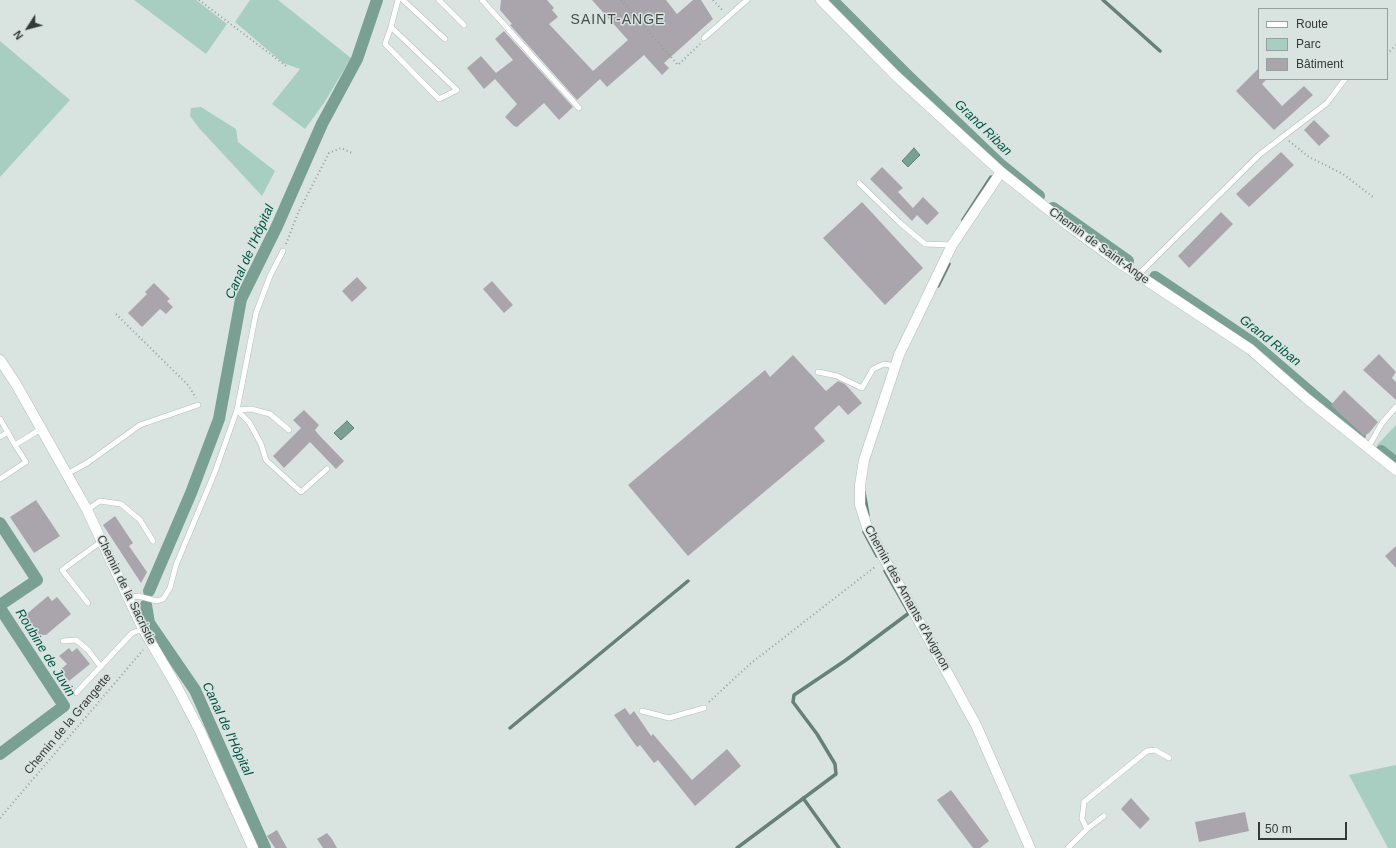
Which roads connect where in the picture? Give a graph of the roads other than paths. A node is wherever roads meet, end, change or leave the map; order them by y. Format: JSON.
{"nodes":[{"id":1,"x":398,"y":0,"type":"edge"},
{"id":2,"x":403,"y":0,"type":"edge"},
{"id":3,"x":440,"y":0,"type":"edge"},
{"id":4,"x":482,"y":0,"type":"edge"},
{"id":5,"x":747,"y":0,"type":"edge"},
{"id":6,"x":821,"y":0,"type":"edge"},
{"id":7,"x":464,"y":25,"type":"dead end"},
{"id":8,"x":391,"y":27,"type":"junction"},
{"id":9,"x":704,"y":38,"type":"road end"},
{"id":10,"x":445,"y":39,"type":"dead end"},
{"id":11,"x":1343,"y":80,"type":"edge"},
{"id":12,"x":579,"y":108,"type":"dead end"},
{"id":13,"x":1001,"y":172,"type":"junction"},
{"id":14,"x":859,"y":183,"type":"dead end"},
{"id":15,"x":952,"y":245,"type":"junction"},
{"id":16,"x":283,"y":250,"type":"road end"},
{"id":17,"x":1138,"y":275,"type":"junction"},
{"id":18,"x":0,"y":360,"type":"edge"},
{"id":19,"x":894,"y":366,"type":"junction"},
{"id":20,"x":818,"y":372,"type":"dead end"},
{"id":21,"x":198,"y":405,"type":"road end"},
{"id":22,"x":1396,"y":408,"type":"edge"},
{"id":23,"x":237,"y":410,"type":"junction"},
{"id":24,"x":0,"y":419,"type":"edge"},
{"id":25,"x":41,"y":429,"type":"junction"},
{"id":26,"x":289,"y":430,"type":"dead end"},
{"id":27,"x":8,"y":432,"type":"junction"},
{"id":28,"x":0,"y":437,"type":"edge"},
{"id":29,"x":15,"y":445,"type":"junction"},
{"id":30,"x":1369,"y":446,"type":"junction"},
{"id":31,"x":327,"y":468,"type":"dead end"},
{"id":32,"x":1396,"y":470,"type":"edge"},
{"id":33,"x":67,"y":474,"type":"junction"},
{"id":34,"x":0,"y":479,"type":"edge"},
{"id":35,"x":87,"y":510,"type":"junction"},
{"id":36,"x":102,"y":541,"type":"junction"},
{"id":37,"x":153,"y":541,"type":"dead end"},
{"id":38,"x":128,"y":598,"type":"junction"},
{"id":39,"x":88,"y":603,"type":"dead end"},
{"id":40,"x":142,"y":629,"type":"junction"},
{"id":41,"x":64,"y":641,"type":"dead end"},
{"id":42,"x":100,"y":667,"type":"junction"},
{"id":43,"x":76,"y":693,"type":"dead end"},
{"id":44,"x":704,"y":708,"type":"road end"},
{"id":45,"x":642,"y":711,"type":"dead end"},
{"id":46,"x":1169,"y":758,"type":"dead end"},
{"id":47,"x":1104,"y":816,"type":"dead end"},
{"id":48,"x":1087,"y":829,"type":"junction"},
{"id":49,"x":253,"y":848,"type":"edge"},
{"id":50,"x":1030,"y":848,"type":"edge"},
{"id":51,"x":1068,"y":848,"type":"edge"}],
"edges":[{"from":1,"to":8,"type":"lane"},
{"from":2,"to":10,"type":"lane"},
{"from":3,"to":7,"type":"lane"},
{"from":4,"to":12,"type":"lane"},
{"from":5,"to":9,"type":"lane"},
{"from":6,"to":13,"type":"street","name":"Chemin de Saint-Ange"},
{"from":8,"to":8,"type":"lane"},
{"from":11,"to":17,"type":"lane"},
{"from":13,"to":15,"type":"street","name":"Chemin des Amants d'Avignon"},
{"from":13,"to":17,"type":"street","name":"Chemin de Saint-Ange"},
{"from":14,"to":15,"type":"lane"},
{"from":15,"to":19,"type":"street","name":"Chemin des Amants d'Avignon"},
{"from":16,"to":23,"type":"lane"},
{"from":17,"to":30,"type":"street","name":"Chemin de Saint-Ange"},
{"from":18,"to":25,"type":"street","name":"Chemin de la Sacristie"},
{"from":19,"to":20,"type":"lane"},
{"from":19,"to":50,"type":"street","name":"Chemin des Amants d'Avignon"},
{"from":21,"to":33,"type":"lane"},
{"from":22,"to":30,"type":"lane"},
{"from":23,"to":26,"type":"lane"},
{"from":23,"to":31,"type":"lane"},
{"from":23,"to":38,"type":"lane"},
{"from":24,"to":27,"type":"lane"},
{"from":25,"to":29,"type":"lane"},
{"from":25,"to":33,"type":"street","name":"Chemin de la Sacristie"},
{"from":27,"to":28,"type":"lane"},
{"from":27,"to":29,"type":"lane"},
{"from":29,"to":34,"type":"lane"},
{"from":30,"to":32,"type":"street","name":"Chemin de Saint-Ange"},
{"from":33,"to":35,"type":"street","name":"Chemin de la Sacristie"},
{"from":35,"to":36,"type":"street","name":"Chemin de la Sacristie"},
{"from":35,"to":37,"type":"lane"},
{"from":36,"to":38,"type":"street","name":"Chemin de la Sacristie"},
{"from":36,"to":39,"type":"lane"},
{"from":38,"to":40,"type":"street","name":"Chemin de la Sacristie"},
{"from":40,"to":42,"type":"lane"},
{"from":40,"to":49,"type":"street","name":"Chemin de la Sacristie"},
{"from":41,"to":42,"type":"lane"},
{"from":42,"to":43,"type":"lane"},
{"from":44,"to":45,"type":"lane"},
{"from":46,"to":48,"type":"lane"},
{"from":47,"to":48,"type":"lane"},
{"from":48,"to":51,"type":"lane"}]}
